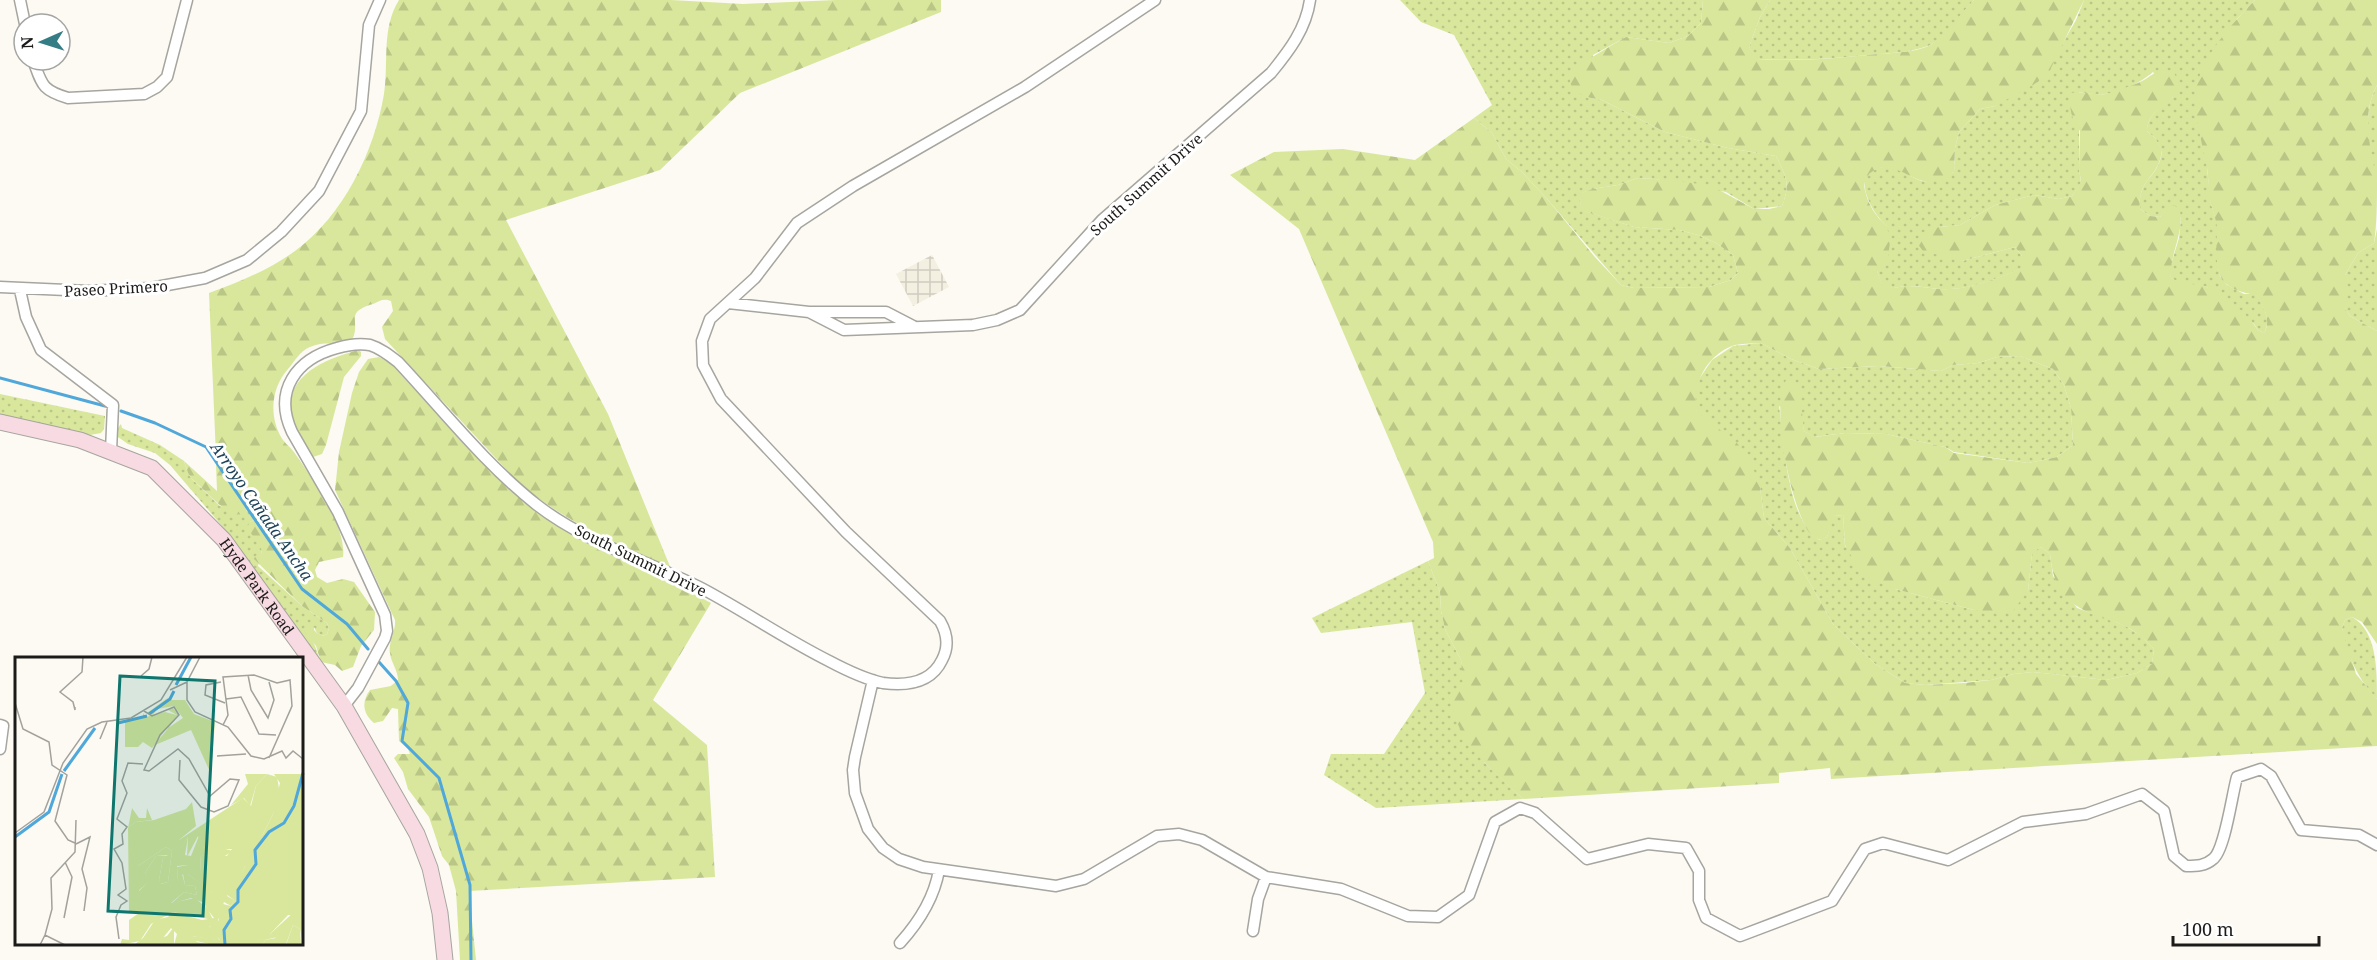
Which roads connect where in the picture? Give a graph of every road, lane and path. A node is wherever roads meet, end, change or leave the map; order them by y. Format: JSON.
{"nodes":[{"id":1,"x":187,"y":0,"type":"edge"},
{"id":2,"x":380,"y":0,"type":"edge"},
{"id":3,"x":1155,"y":0,"type":"edge"},
{"id":4,"x":1310,"y":0,"type":"edge"},
{"id":5,"x":38,"y":72,"type":"edge"},
{"id":6,"x":0,"y":287,"type":"edge"},
{"id":7,"x":20,"y":290,"type":"junction"},
{"id":8,"x":728,"y":303,"type":"junction"},
{"id":9,"x":809,"y":312,"type":"junction"},
{"id":10,"x":914,"y":327,"type":"junction"},
{"id":11,"x":0,"y":423,"type":"edge"},
{"id":12,"x":111,"y":451,"type":"junction"},
{"id":13,"x":873,"y":680,"type":"junction"},
{"id":14,"x":344,"y":706,"type":"junction"},
{"id":15,"x":0,"y":725,"type":"edge"},
{"id":16,"x":0,"y":749,"type":"edge"},
{"id":17,"x":2377,"y":845,"type":"edge"},
{"id":18,"x":939,"y":870,"type":"junction"},
{"id":19,"x":1266,"y":877,"type":"junction"},
{"id":20,"x":1253,"y":931,"type":"dead end"},
{"id":21,"x":900,"y":943,"type":"dead end"},
{"id":22,"x":445,"y":960,"type":"edge"}],
"edges":[{"from":1,"to":5,"type":"street"},
{"from":2,"to":7,"type":"street","name":"Paseo Primero"},
{"from":3,"to":8,"type":"street","name":"South Summit Drive"},
{"from":4,"to":10,"type":"street","name":"South Summit Drive"},
{"from":6,"to":7,"type":"street","name":"Paseo Primero"},
{"from":7,"to":12,"type":"street"},
{"from":8,"to":9,"type":"street","name":"South Summit Drive"},
{"from":8,"to":13,"type":"street","name":"South Summit Drive"},
{"from":9,"to":10,"type":"street","name":"South Summit Drive"},
{"from":9,"to":10,"type":"street","name":"South Summit Drive"},
{"from":11,"to":12,"type":"main road","name":"Hyde Park Road"},
{"from":12,"to":14,"type":"main road","name":"Hyde Park Road"},
{"from":13,"to":14,"type":"street","name":"South Summit Drive"},
{"from":13,"to":18,"type":"street"},
{"from":14,"to":22,"type":"main road","name":"Hyde Park Road"},
{"from":15,"to":16,"type":"street"},
{"from":17,"to":19,"type":"street"},
{"from":18,"to":19,"type":"street"},
{"from":18,"to":21,"type":"street"},
{"from":19,"to":20,"type":"street"}]}
